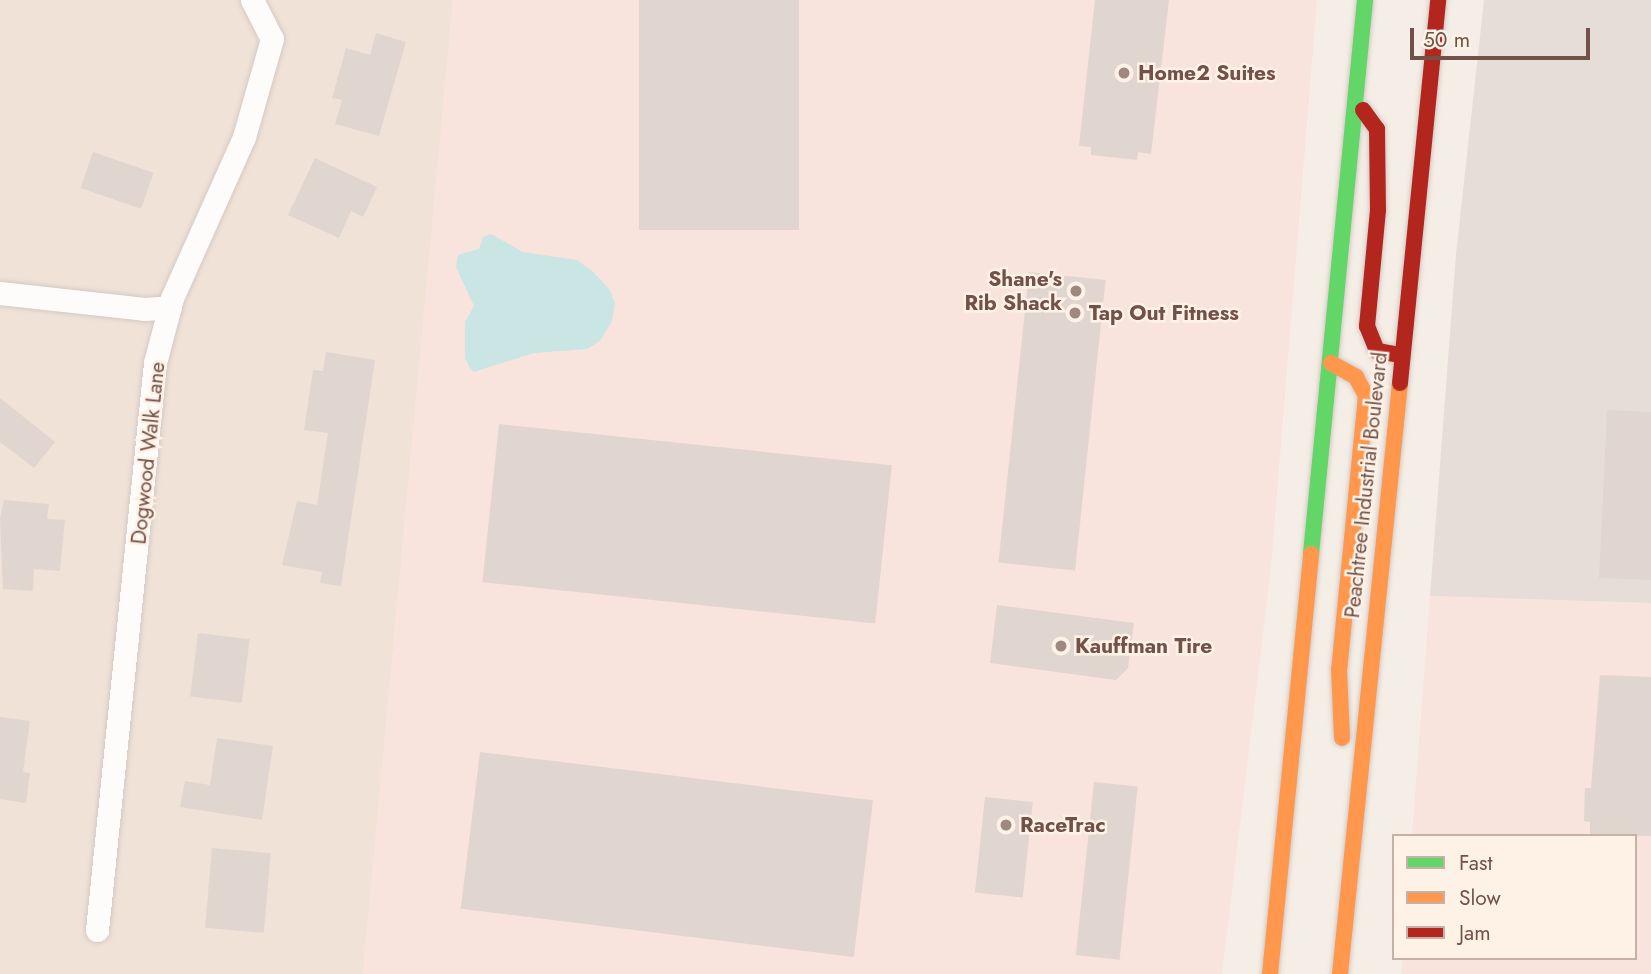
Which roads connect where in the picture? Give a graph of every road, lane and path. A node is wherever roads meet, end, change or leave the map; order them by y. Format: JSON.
{"nodes":[{"id":1,"x":252,"y":0,"type":"edge"},
{"id":2,"x":1365,"y":0,"type":"edge"},
{"id":3,"x":1438,"y":0,"type":"edge"},
{"id":4,"x":1356,"y":100,"type":"junction"},
{"id":5,"x":0,"y":293,"type":"edge"},
{"id":6,"x":170,"y":307,"type":"junction"},
{"id":7,"x":1400,"y":355,"type":"junction"},
{"id":8,"x":1331,"y":363,"type":"junction"},
{"id":9,"x":1358,"y":776,"type":"junction"},
{"id":10,"x":97,"y":930,"type":"dead end"},
{"id":11,"x":1269,"y":974,"type":"edge"},
{"id":12,"x":1340,"y":974,"type":"edge"}],
"edges":[{"from":1,"to":6,"type":"street","name":"Dogwood Walk Lane"},
{"from":2,"to":4,"type":"highway"},
{"from":3,"to":7,"type":"highway","name":"Peachtree Industrial Boulevard"},
{"from":4,"to":7,"type":"highway"},
{"from":4,"to":8,"type":"highway"},
{"from":5,"to":6,"type":"street"},
{"from":6,"to":10,"type":"street","name":"Dogwood Walk Lane"},
{"from":7,"to":9,"type":"highway","name":"Peachtree Industrial Boulevard"},
{"from":8,"to":9,"type":"highway"},
{"from":8,"to":11,"type":"highway"},
{"from":9,"to":12,"type":"highway","name":"Peachtree Industrial Boulevard"}]}
